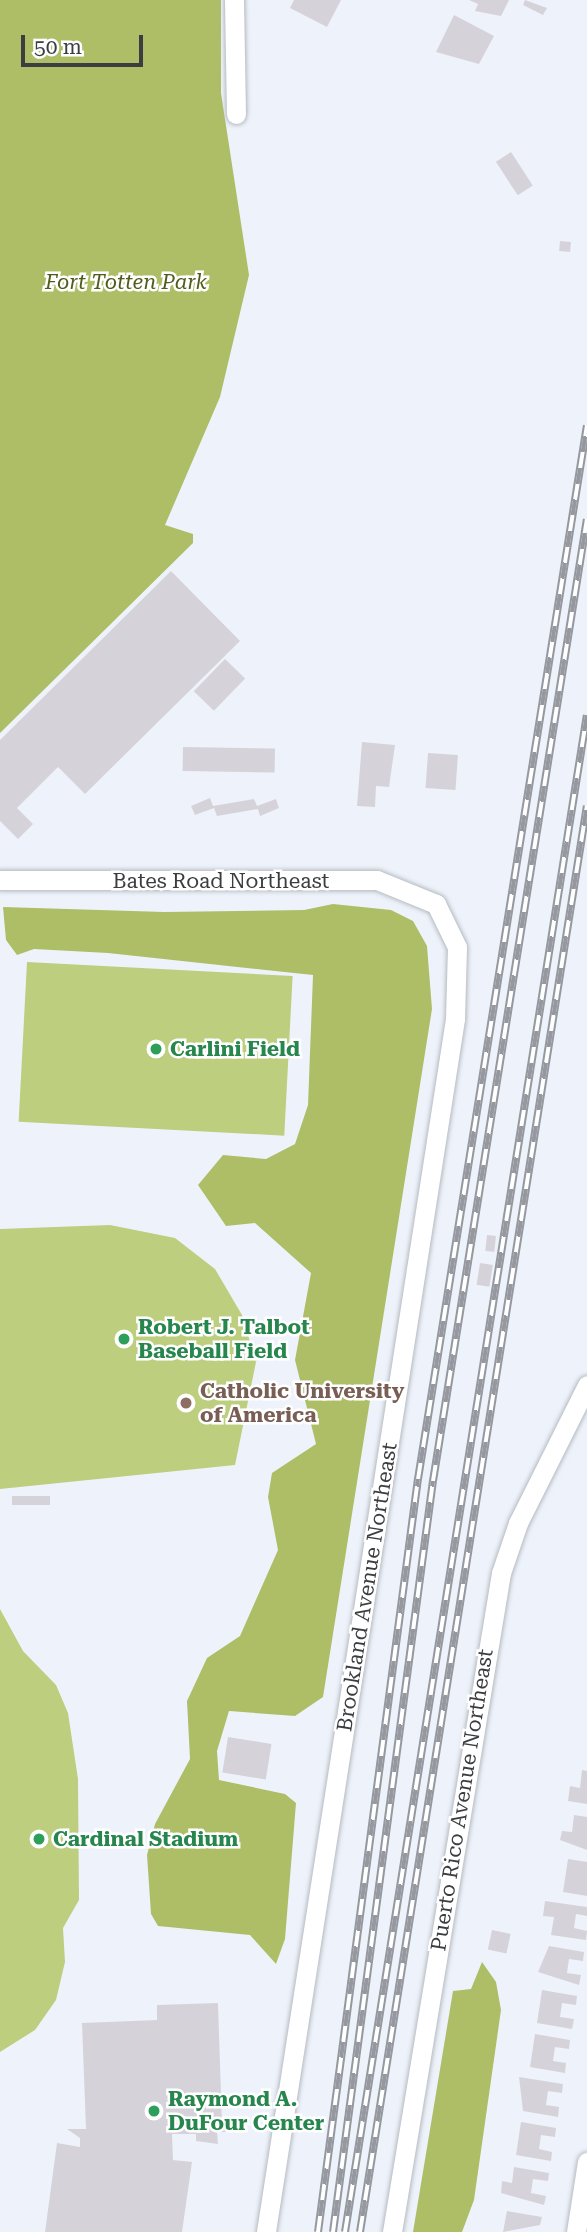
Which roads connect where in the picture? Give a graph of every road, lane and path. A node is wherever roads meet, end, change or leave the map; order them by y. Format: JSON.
{"nodes":[{"id":1,"x":233,"y":0,"type":"edge"},
{"id":2,"x":236,"y":114,"type":"dead end"},
{"id":3,"x":0,"y":880,"type":"edge"},
{"id":4,"x":436,"y":904,"type":"joint"},
{"id":5,"x":587,"y":1385,"type":"edge"},
{"id":6,"x":587,"y":2162,"type":"edge"},
{"id":7,"x":266,"y":2232,"type":"edge"},
{"id":8,"x":392,"y":2232,"type":"edge"},
{"id":9,"x":576,"y":2232,"type":"edge"}],
"edges":[{"from":1,"to":2,"type":"street"},
{"from":3,"to":4,"type":"street","name":"Bates Road Northeast"},
{"from":4,"to":7,"type":"street","name":"Brookland Avenue Northeast"},
{"from":5,"to":8,"type":"street","name":"Puerto Rico Avenue Northeast"},
{"from":6,"to":9,"type":"street"}]}
